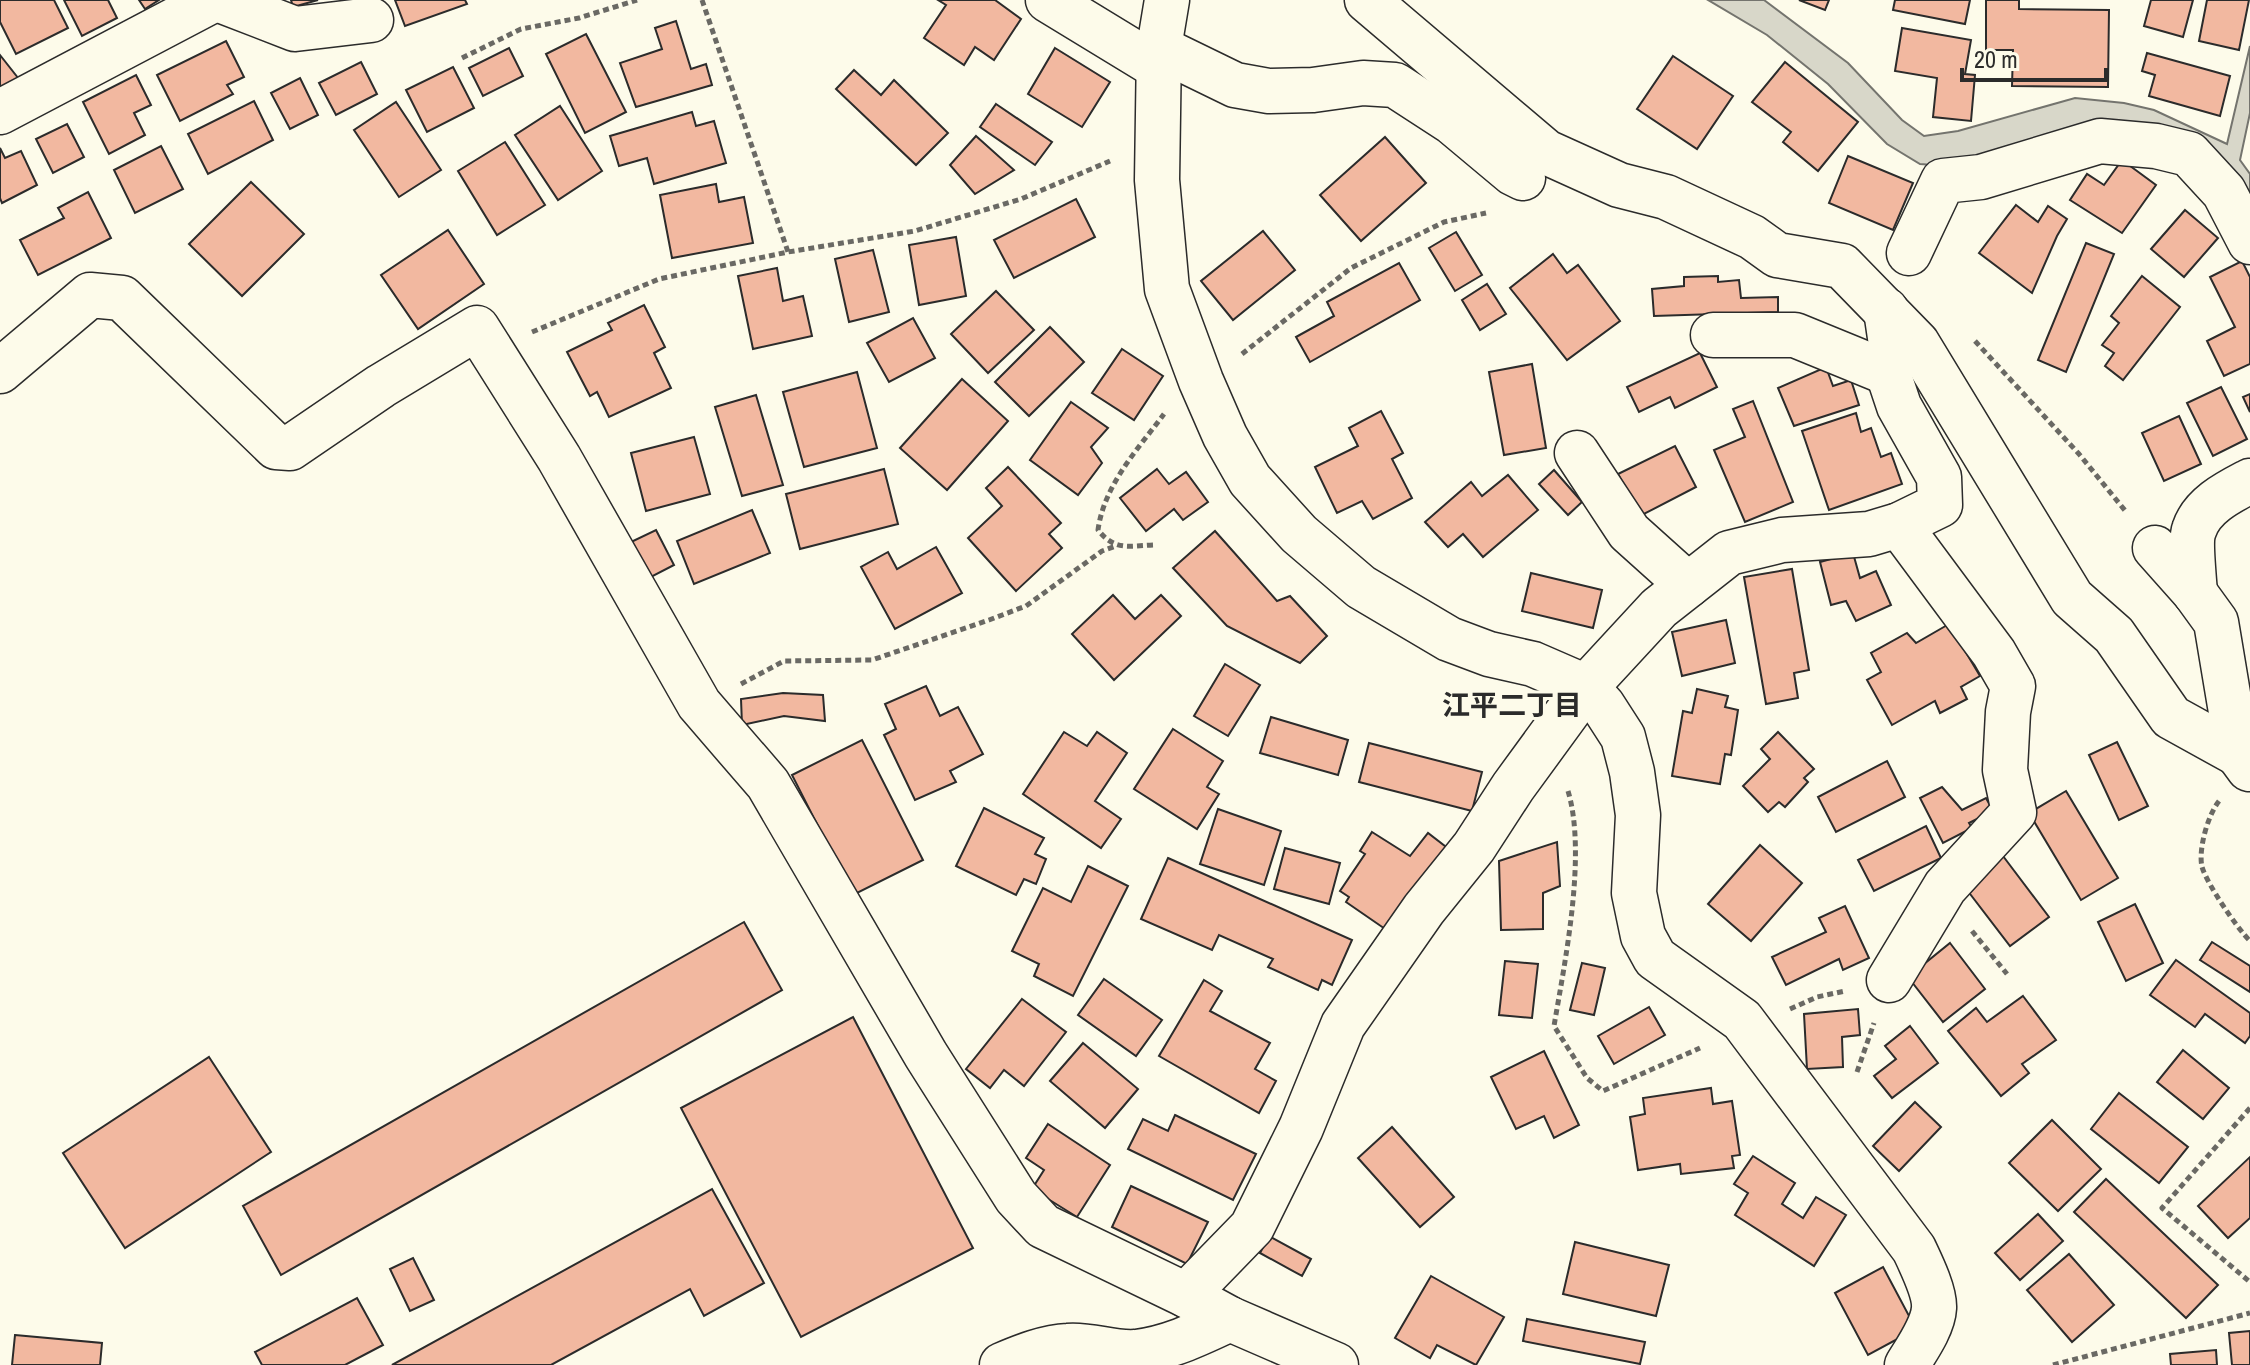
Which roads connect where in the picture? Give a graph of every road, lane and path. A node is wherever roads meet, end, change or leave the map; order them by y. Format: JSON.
{"nodes":[{"id":1,"x":213,"y":0,"type":"edge"},
{"id":2,"x":220,"y":0,"type":"edge"},
{"id":3,"x":637,"y":0,"type":"edge"},
{"id":4,"x":702,"y":0,"type":"edge"},
{"id":5,"x":1048,"y":0,"type":"edge"},
{"id":6,"x":1167,"y":0,"type":"edge"},
{"id":7,"x":1367,"y":0,"type":"edge"},
{"id":8,"x":371,"y":20,"type":"dead end"},
{"id":9,"x":1158,"y":57,"type":"junction"},
{"id":10,"x":462,"y":58,"type":"dead end"},
{"id":11,"x":0,"y":112,"type":"edge"},
{"id":12,"x":1116,"y":150,"type":"dead end"},
{"id":13,"x":1523,"y":178,"type":"joint"},
{"id":14,"x":2250,"y":242,"type":"edge"},
{"id":15,"x":788,"y":252,"type":"junction"},
{"id":16,"x":1909,"y":253,"type":"dead end"},
{"id":17,"x":1886,"y":310,"type":"junction"},
{"id":18,"x":1713,"y":335,"type":"dead end"},
{"id":19,"x":491,"y":350,"type":"junction"},
{"id":20,"x":1238,"y":357,"type":"dead end"},
{"id":21,"x":0,"y":371,"type":"edge"},
{"id":22,"x":1888,"y":373,"type":"junction"},
{"id":23,"x":1210,"y":399,"type":"junction"},
{"id":24,"x":1577,"y":453,"type":"dead end"},
{"id":25,"x":2250,"y":481,"type":"edge"},
{"id":26,"x":1899,"y":525,"type":"junction"},
{"id":27,"x":1153,"y":545,"type":"dead end"},
{"id":28,"x":1116,"y":546,"type":"junction"},
{"id":29,"x":2155,"y":548,"type":"dead end"},
{"id":30,"x":1688,"y":585,"type":"junction"},
{"id":31,"x":2220,"y":614,"type":"edge"},
{"id":32,"x":1586,"y":687,"type":"junction"},
{"id":33,"x":729,"y":690,"type":"dead end"},
{"id":34,"x":2244,"y":763,"type":"edge"},
{"id":35,"x":2250,"y":941,"type":"edge"},
{"id":36,"x":1889,"y":980,"type":"dead end"},
{"id":37,"x":2250,"y":1108,"type":"edge"},
{"id":38,"x":2250,"y":1282,"type":"edge"},
{"id":39,"x":1186,"y":1295,"type":"junction"},
{"id":40,"x":2250,"y":1313,"type":"edge"},
{"id":41,"x":1230,"y":1319,"type":"junction"},
{"id":42,"x":1002,"y":1365,"type":"edge"},
{"id":43,"x":1336,"y":1365,"type":"edge"},
{"id":44,"x":1907,"y":1365,"type":"edge"},
{"id":45,"x":2053,"y":1365,"type":"edge"}],
"edges":[{"from":1,"to":11,"type":"street"},
{"from":2,"to":8,"type":"street"},
{"from":3,"to":10,"type":"path"},
{"from":4,"to":15,"type":"path"},
{"from":5,"to":9,"type":"street"},
{"from":6,"to":9,"type":"street"},
{"from":7,"to":17,"type":"street"},
{"from":9,"to":13,"type":"street"},
{"from":9,"to":23,"type":"street"},
{"from":12,"to":15,"type":"path"},
{"from":13,"to":20,"type":"path"},
{"from":14,"to":16,"type":"street"},
{"from":15,"to":19,"type":"path"},
{"from":17,"to":22,"type":"street"},
{"from":17,"to":34,"type":"street"},
{"from":18,"to":22,"type":"street"},
{"from":19,"to":21,"type":"street"},
{"from":19,"to":39,"type":"street"},
{"from":22,"to":26,"type":"street"},
{"from":23,"to":28,"type":"path"},
{"from":23,"to":32,"type":"street"},
{"from":24,"to":30,"type":"street"},
{"from":25,"to":31,"type":"street"},
{"from":26,"to":30,"type":"street"},
{"from":26,"to":36,"type":"street"},
{"from":27,"to":28,"type":"path"},
{"from":28,"to":33,"type":"path"},
{"from":29,"to":31,"type":"street"},
{"from":30,"to":32,"type":"street"},
{"from":31,"to":34,"type":"street"},
{"from":32,"to":39,"type":"street"},
{"from":32,"to":44,"type":"street"},
{"from":34,"to":35,"type":"path"},
{"from":37,"to":38,"type":"path"},
{"from":39,"to":41,"type":"street"},
{"from":40,"to":45,"type":"path"},
{"from":41,"to":42,"type":"street"},
{"from":41,"to":43,"type":"street"}]}
